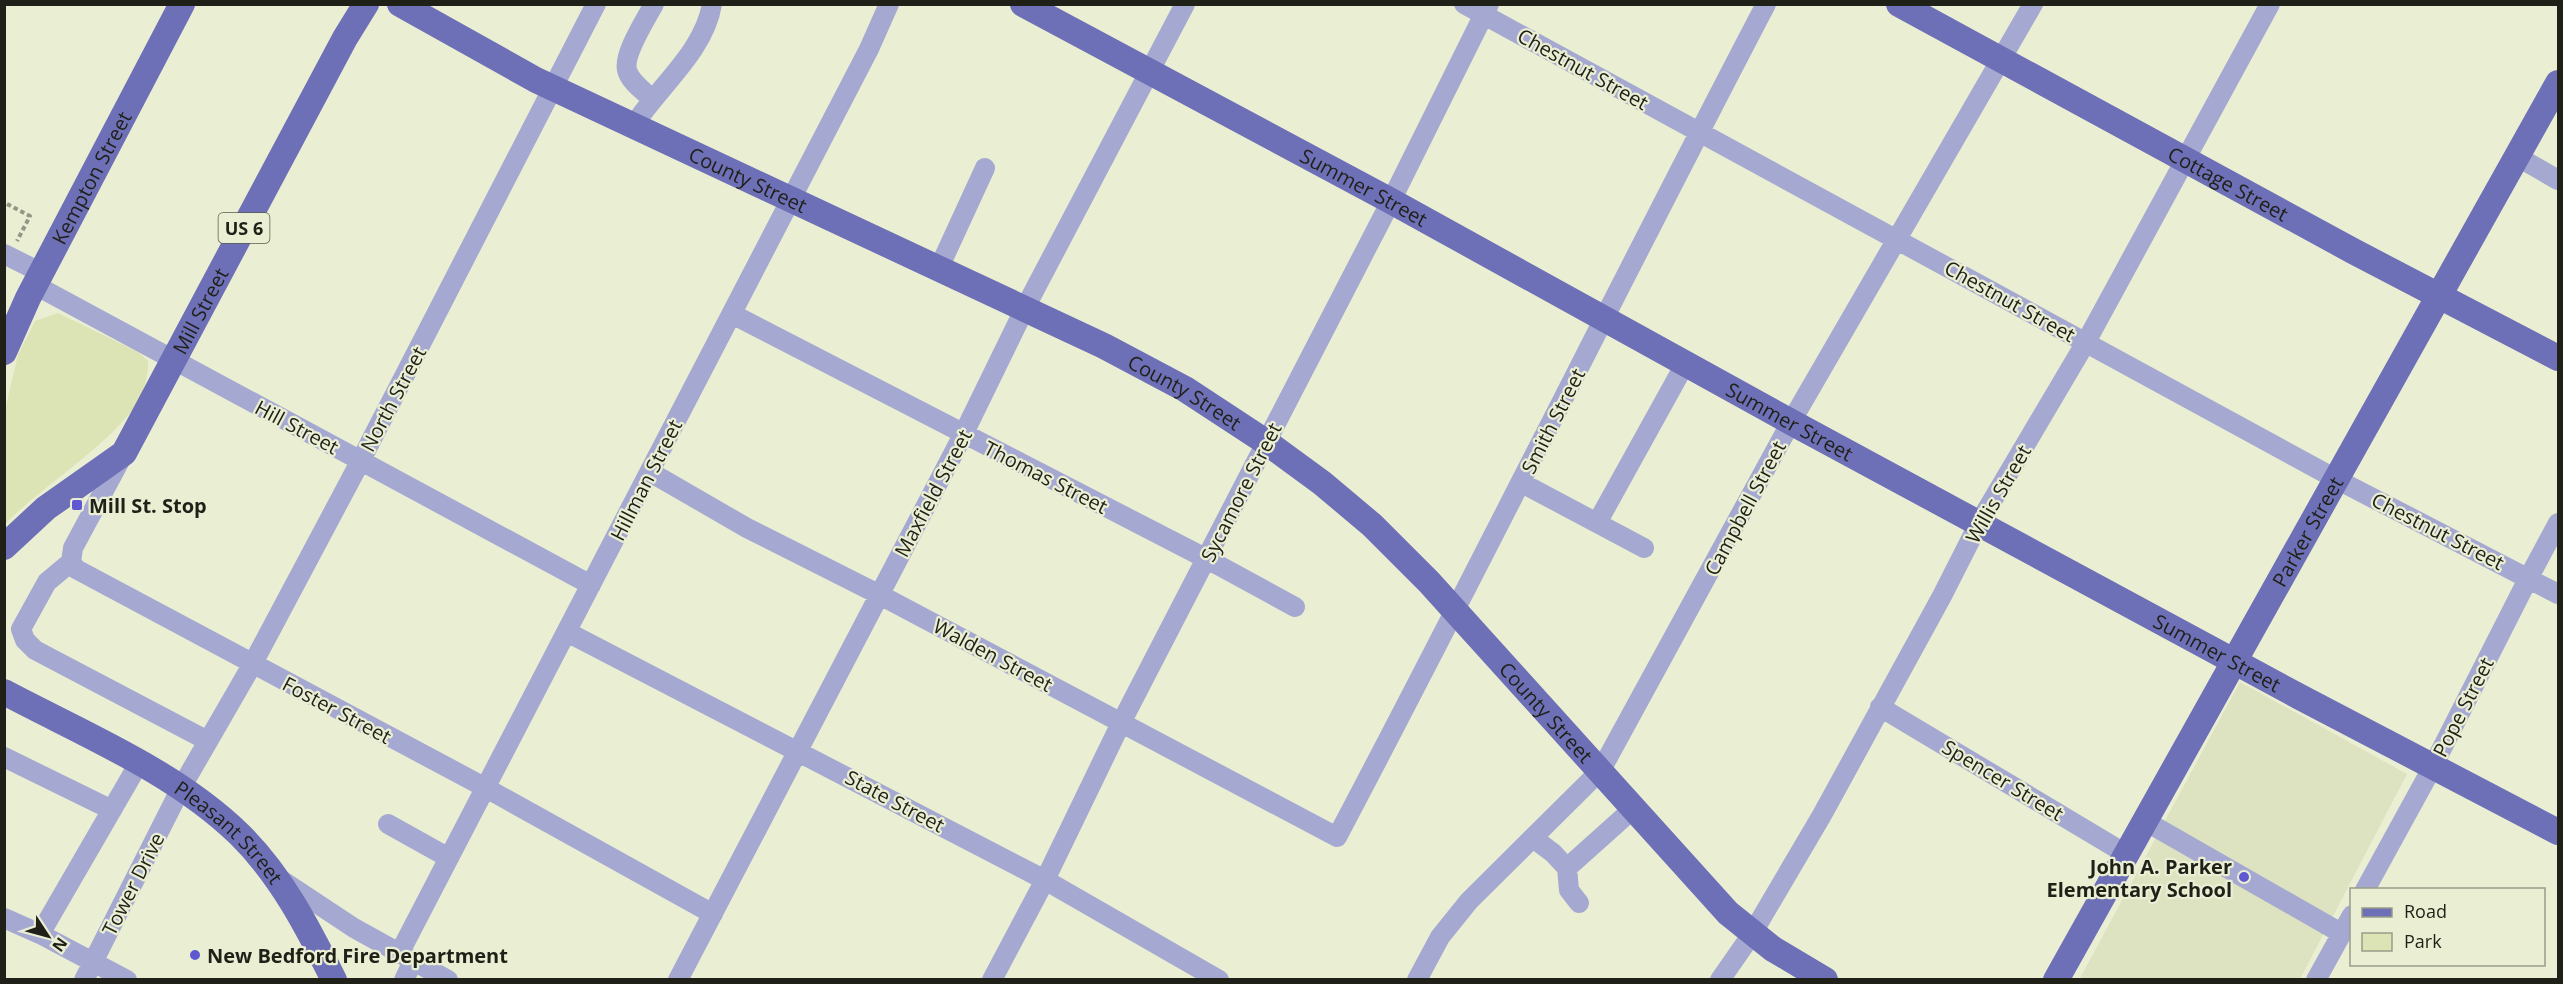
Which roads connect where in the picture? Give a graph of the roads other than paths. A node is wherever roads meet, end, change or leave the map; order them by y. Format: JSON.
{"nodes":[{"id":1,"x":366,"y":4,"type":"edge"},
{"id":2,"x":400,"y":4,"type":"edge"},
{"id":3,"x":596,"y":4,"type":"edge"},
{"id":4,"x":654,"y":4,"type":"edge"},
{"id":5,"x":712,"y":4,"type":"edge"},
{"id":6,"x":889,"y":4,"type":"edge"},
{"id":7,"x":1023,"y":4,"type":"edge"},
{"id":8,"x":1185,"y":4,"type":"edge"},
{"id":9,"x":1464,"y":4,"type":"edge"},
{"id":10,"x":1766,"y":4,"type":"edge"},
{"id":11,"x":1899,"y":4,"type":"edge"},
{"id":12,"x":2033,"y":4,"type":"edge"},
{"id":13,"x":2270,"y":4,"type":"edge"},
{"id":14,"x":174,"y":7,"type":"edge"},
{"id":15,"x":1486,"y":10,"type":"edge"},
{"id":16,"x":2000,"y":60,"type":"junction"},
{"id":17,"x":1149,"y":73,"type":"junction"},
{"id":18,"x":2559,"y":83,"type":"edge"},
{"id":19,"x":553,"y":87,"type":"junction"},
{"id":20,"x":652,"y":99,"type":"junction"},
{"id":21,"x":634,"y":125,"type":"junction"},
{"id":22,"x":1699,"y":132,"type":"junction"},
{"id":23,"x":2518,"y":158,"type":"junction"},
{"id":24,"x":2184,"y":159,"type":"junction"},
{"id":25,"x":985,"y":168,"type":"dead end"},
{"id":26,"x":2559,"y":180,"type":"edge"},
{"id":27,"x":791,"y":200,"type":"junction"},
{"id":28,"x":1391,"y":201,"type":"junction"},
{"id":29,"x":1897,"y":239,"type":"junction"},
{"id":30,"x":10,"y":249,"type":"edge"},
{"id":31,"x":939,"y":268,"type":"junction"},
{"id":32,"x":38,"y":279,"type":"junction"},
{"id":33,"x":2438,"y":296,"type":"junction"},
{"id":34,"x":1025,"y":308,"type":"junction"},
{"id":35,"x":732,"y":314,"type":"junction"},
{"id":36,"x":1604,"y":320,"type":"junction"},
{"id":37,"x":2086,"y":342,"type":"junction"},
{"id":38,"x":4,"y":352,"type":"edge"},
{"id":39,"x":2559,"y":358,"type":"edge"},
{"id":40,"x":174,"y":361,"type":"junction"},
{"id":41,"x":1685,"y":364,"type":"junction"},
{"id":42,"x":1791,"y":422,"type":"junction"},
{"id":43,"x":963,"y":435,"type":"junction"},
{"id":44,"x":1266,"y":442,"type":"junction"},
{"id":45,"x":124,"y":453,"type":"junction"},
{"id":46,"x":360,"y":462,"type":"junction"},
{"id":47,"x":650,"y":472,"type":"junction"},
{"id":48,"x":2336,"y":479,"type":"junction"},
{"id":49,"x":1522,"y":483,"type":"junction"},
{"id":50,"x":1597,"y":523,"type":"junction"},
{"id":51,"x":1979,"y":523,"type":"junction"},
{"id":52,"x":2559,"y":523,"type":"edge"},
{"id":53,"x":4,"y":547,"type":"edge"},
{"id":54,"x":1644,"y":548,"type":"dead end"},
{"id":55,"x":1207,"y":559,"type":"junction"},
{"id":56,"x":71,"y":562,"type":"junction"},
{"id":57,"x":2529,"y":577,"type":"junction"},
{"id":58,"x":591,"y":585,"type":"junction"},
{"id":59,"x":2559,"y":594,"type":"edge"},
{"id":60,"x":880,"y":595,"type":"junction"},
{"id":61,"x":1295,"y":608,"type":"dead end"},
{"id":62,"x":1456,"y":612,"type":"junction"},
{"id":63,"x":567,"y":632,"type":"junction"},
{"id":64,"x":2235,"y":662,"type":"junction"},
{"id":65,"x":252,"y":665,"type":"junction"},
{"id":66,"x":4,"y":692,"type":"edge"},
{"id":67,"x":1880,"y":707,"type":"junction"},
{"id":68,"x":1122,"y":723,"type":"junction"},
{"id":69,"x":208,"y":741,"type":"junction"},
{"id":70,"x":798,"y":751,"type":"junction"},
{"id":71,"x":4,"y":757,"type":"edge"},
{"id":72,"x":139,"y":763,"type":"junction"},
{"id":73,"x":2432,"y":768,"type":"junction"},
{"id":74,"x":1601,"y":770,"type":"junction"},
{"id":75,"x":181,"y":788,"type":"junction"},
{"id":76,"x":486,"y":788,"type":"junction"},
{"id":77,"x":1634,"y":808,"type":"junction"},
{"id":78,"x":112,"y":810,"type":"junction"},
{"id":79,"x":2145,"y":821,"type":"junction"},
{"id":80,"x":388,"y":824,"type":"dead end"},
{"id":81,"x":2559,"y":832,"type":"edge"},
{"id":82,"x":1337,"y":837,"type":"joint"},
{"id":83,"x":1533,"y":838,"type":"junction"},
{"id":84,"x":2126,"y":854,"type":"junction"},
{"id":85,"x":449,"y":858,"type":"junction"},
{"id":86,"x":1567,"y":868,"type":"junction"},
{"id":87,"x":274,"y":875,"type":"junction"},
{"id":88,"x":1045,"y":880,"type":"junction"},
{"id":89,"x":2366,"y":888,"type":"edge"},
{"id":90,"x":1579,"y":903,"type":"dead end"},
{"id":91,"x":713,"y":914,"type":"junction"},
{"id":92,"x":4,"y":918,"type":"edge"},
{"id":93,"x":2350,"y":918,"type":"edge"},
{"id":94,"x":2341,"y":933,"type":"junction"},
{"id":95,"x":40,"y":934,"type":"junction"},
{"id":96,"x":1752,"y":934,"type":"junction"},
{"id":97,"x":406,"y":958,"type":"junction"},
{"id":98,"x":88,"y":971,"type":"edge"},
{"id":99,"x":127,"y":980,"type":"edge"},
{"id":100,"x":334,"y":980,"type":"edge"},
{"id":101,"x":404,"y":980,"type":"edge"},
{"id":102,"x":448,"y":980,"type":"edge"},
{"id":103,"x":678,"y":980,"type":"edge"},
{"id":104,"x":992,"y":980,"type":"edge"},
{"id":105,"x":1219,"y":980,"type":"edge"},
{"id":106,"x":1417,"y":980,"type":"edge"},
{"id":107,"x":1720,"y":980,"type":"edge"},
{"id":108,"x":1825,"y":980,"type":"edge"},
{"id":109,"x":2056,"y":980,"type":"edge"},
{"id":110,"x":2316,"y":980,"type":"edge"}],
"edges":[{"from":1,"to":40,"type":"main road","name":"Mill Street","number":"US 6"},
{"from":2,"to":19,"type":"main road","name":"County Street"},
{"from":3,"to":19,"type":"street","name":"North Street"},
{"from":4,"to":20,"type":"street"},
{"from":5,"to":20,"type":"street"},
{"from":6,"to":27,"type":"street","name":"Hillman Street"},
{"from":7,"to":17,"type":"main road","name":"Summer Street"},
{"from":8,"to":17,"type":"street","name":"Maxfield Street"},
{"from":9,"to":15,"type":"street","name":"Chestnut Street"},
{"from":10,"to":22,"type":"street","name":"Smith Street"},
{"from":11,"to":16,"type":"main road","name":"Cottage Street"},
{"from":12,"to":16,"type":"street","name":"Campbell Street"},
{"from":13,"to":24,"type":"street","name":"Willis Street"},
{"from":14,"to":32,"type":"main road","name":"Kempton Street"},
{"from":15,"to":22,"type":"street","name":"Chestnut Street"},
{"from":15,"to":28,"type":"street","name":"Sycamore Street"},
{"from":16,"to":24,"type":"main road","name":"Cottage Street"},
{"from":16,"to":29,"type":"street","name":"Campbell Street"},
{"from":17,"to":28,"type":"main road","name":"Summer Street"},
{"from":17,"to":34,"type":"street","name":"Maxfield Street"},
{"from":18,"to":23,"type":"main road","name":"Parker Street"},
{"from":19,"to":21,"type":"main road","name":"County Street"},
{"from":19,"to":46,"type":"street","name":"North Street"},
{"from":20,"to":21,"type":"street"},
{"from":21,"to":27,"type":"main road","name":"County Street"},
{"from":22,"to":29,"type":"street","name":"Chestnut Street"},
{"from":22,"to":36,"type":"street","name":"Smith Street"},
{"from":23,"to":26,"type":"street"},
{"from":23,"to":33,"type":"main road","name":"Parker Street"},
{"from":24,"to":33,"type":"main road","name":"Cottage Street"},
{"from":24,"to":37,"type":"street","name":"Willis Street"},
{"from":25,"to":31,"type":"street"},
{"from":27,"to":31,"type":"main road","name":"County Street"},
{"from":27,"to":35,"type":"street","name":"Hillman Street"},
{"from":28,"to":36,"type":"main road","name":"Summer Street"},
{"from":28,"to":44,"type":"street","name":"Sycamore Street"},
{"from":29,"to":37,"type":"street","name":"Chestnut Street"},
{"from":29,"to":42,"type":"street","name":"Campbell Street"},
{"from":30,"to":32,"type":"street","name":"Hill Street"},
{"from":31,"to":34,"type":"main road","name":"County Street"},
{"from":32,"to":38,"type":"main road","name":"Kempton Street"},
{"from":32,"to":40,"type":"street","name":"Hill Street"},
{"from":33,"to":39,"type":"main road","name":"Cottage Street"},
{"from":33,"to":48,"type":"main road","name":"Parker Street"},
{"from":34,"to":43,"type":"street","name":"Maxfield Street"},
{"from":34,"to":44,"type":"main road","name":"County Street"},
{"from":35,"to":43,"type":"street","name":"Thomas Street"},
{"from":35,"to":47,"type":"street","name":"Hillman Street"},
{"from":36,"to":41,"type":"main road","name":"Summer Street"},
{"from":36,"to":49,"type":"street","name":"Smith Street"},
{"from":37,"to":48,"type":"street","name":"Chestnut Street"},
{"from":37,"to":51,"type":"street","name":"Willis Street"},
{"from":40,"to":45,"type":"main road","name":"Mill Street","number":"US 6"},
{"from":40,"to":46,"type":"street","name":"Hill Street"},
{"from":41,"to":42,"type":"main road","name":"Summer Street"},
{"from":41,"to":50,"type":"street"},
{"from":42,"to":51,"type":"main road","name":"Summer Street"},
{"from":42,"to":74,"type":"street","name":"Campbell Street"},
{"from":43,"to":55,"type":"street","name":"Thomas Street"},
{"from":43,"to":60,"type":"street","name":"Maxfield Street"},
{"from":44,"to":55,"type":"street","name":"Sycamore Street"},
{"from":44,"to":62,"type":"main road","name":"County Street"},
{"from":45,"to":53,"type":"main road","name":"Mill Street","number":"US 6"},
{"from":45,"to":56,"type":"street"},
{"from":46,"to":58,"type":"street","name":"Hill Street"},
{"from":46,"to":65,"type":"street","name":"North Street"},
{"from":47,"to":58,"type":"street","name":"Hillman Street"},
{"from":47,"to":60,"type":"street","name":"Walden Street"},
{"from":48,"to":57,"type":"street","name":"Chestnut Street"},
{"from":48,"to":64,"type":"main road","name":"Parker Street"},
{"from":49,"to":50,"type":"street"},
{"from":49,"to":62,"type":"street","name":"Smith Street"},
{"from":50,"to":54,"type":"street"},
{"from":51,"to":64,"type":"main road","name":"Summer Street"},
{"from":51,"to":67,"type":"street","name":"Willis Street"},
{"from":52,"to":57,"type":"street","name":"Pope Street"},
{"from":55,"to":61,"type":"street","name":"Thomas Street"},
{"from":55,"to":68,"type":"street","name":"Sycamore Street"},
{"from":56,"to":65,"type":"street","name":"Foster Street"},
{"from":56,"to":69,"type":"street"},
{"from":57,"to":59,"type":"street","name":"Chestnut Street"},
{"from":57,"to":73,"type":"street","name":"Pope Street"},
{"from":58,"to":63,"type":"street","name":"Hillman Street"},
{"from":60,"to":68,"type":"street","name":"Walden Street"},
{"from":60,"to":70,"type":"street","name":"Maxfield Street"},
{"from":62,"to":74,"type":"main road","name":"County Street"},
{"from":62,"to":82,"type":"street","name":"Smith Street"},
{"from":63,"to":70,"type":"street","name":"State Street"},
{"from":63,"to":76,"type":"street","name":"Hillman Street"},
{"from":64,"to":73,"type":"main road","name":"Summer Street"},
{"from":64,"to":79,"type":"main road","name":"Parker Street"},
{"from":65,"to":69,"type":"street","name":"North Street"},
{"from":65,"to":76,"type":"street","name":"Foster Street"},
{"from":66,"to":72,"type":"main road","name":"Pleasant Street"},
{"from":67,"to":84,"type":"street","name":"Spencer Street"},
{"from":67,"to":96,"type":"street","name":"Willis Street"},
{"from":68,"to":82,"type":"street","name":"Walden Street"},
{"from":68,"to":88,"type":"street","name":"Sycamore Street"},
{"from":69,"to":75,"type":"street","name":"North Street"},
{"from":70,"to":88,"type":"street","name":"State Street"},
{"from":70,"to":91,"type":"street","name":"Maxfield Street"},
{"from":71,"to":78,"type":"street"},
{"from":72,"to":75,"type":"main road","name":"Pleasant Street"},
{"from":72,"to":78,"type":"street"},
{"from":73,"to":81,"type":"main road","name":"Summer Street"},
{"from":73,"to":89,"type":"street","name":"Pope Street"},
{"from":74,"to":77,"type":"main road","name":"County Street"},
{"from":74,"to":83,"type":"street","name":"Campbell Street"},
{"from":75,"to":87,"type":"main road","name":"Pleasant Street"},
{"from":75,"to":98,"type":"street","name":"Tower Drive"},
{"from":76,"to":85,"type":"street","name":"Hillman Street"},
{"from":76,"to":91,"type":"street","name":"Foster Street"},
{"from":77,"to":86,"type":"street"},
{"from":77,"to":96,"type":"main road","name":"County Street"},
{"from":78,"to":95,"type":"street"},
{"from":79,"to":84,"type":"main road","name":"Parker Street"},
{"from":79,"to":94,"type":"street"},
{"from":80,"to":85,"type":"street"},
{"from":83,"to":86,"type":"street"},
{"from":83,"to":106,"type":"street","name":"Campbell Street"},
{"from":84,"to":109,"type":"main road","name":"Parker Street"},
{"from":85,"to":97,"type":"street","name":"Hillman Street"},
{"from":86,"to":90,"type":"street"},
{"from":87,"to":97,"type":"street","name":"Pleasant Street"},
{"from":87,"to":100,"type":"main road"},
{"from":88,"to":104,"type":"street","name":"Sycamore Street"},
{"from":88,"to":105,"type":"street","name":"State Street"},
{"from":91,"to":103,"type":"street","name":"Maxfield Street"},
{"from":92,"to":95,"type":"street"},
{"from":93,"to":94,"type":"street"},
{"from":94,"to":110,"type":"street"},
{"from":95,"to":98,"type":"street"},
{"from":96,"to":107,"type":"street","name":"Willis Street"},
{"from":96,"to":108,"type":"main road","name":"County Street"},
{"from":97,"to":101,"type":"street","name":"Hillman Street"},
{"from":97,"to":102,"type":"street","name":"Pleasant Street"},
{"from":98,"to":99,"type":"street"}]}
